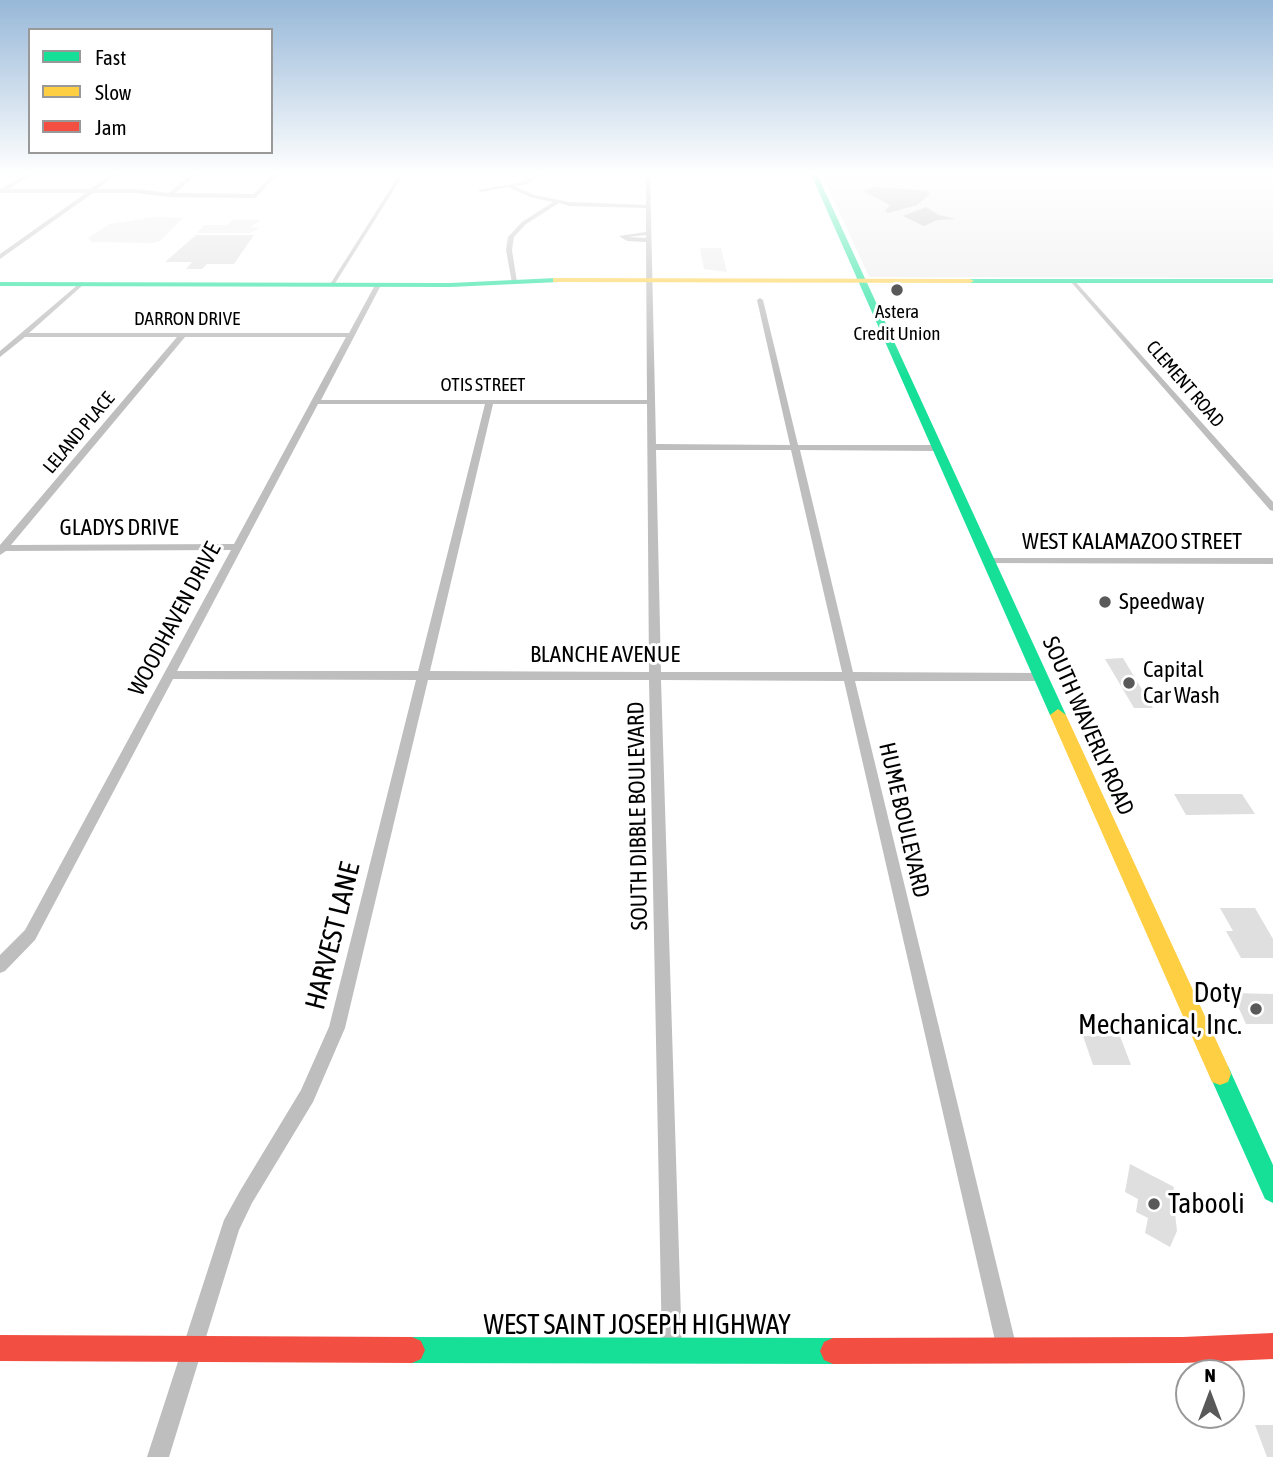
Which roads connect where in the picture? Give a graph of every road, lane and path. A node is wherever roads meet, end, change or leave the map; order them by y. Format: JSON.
{"nodes":[{"id":1,"x":24,"y":240,"type":"edge"},
{"id":2,"x":360,"y":240,"type":"edge"},
{"id":3,"x":511,"y":240,"type":"edge"},
{"id":4,"x":650,"y":240,"type":"edge"},
{"id":5,"x":843,"y":240,"type":"edge"},
{"id":6,"x":0,"y":257,"type":"edge"},
{"id":7,"x":649,"y":280,"type":"junction"},
{"id":8,"x":861,"y":281,"type":"junction"},
{"id":9,"x":1073,"y":281,"type":"junction"},
{"id":10,"x":514,"y":282,"type":"junction"},
{"id":11,"x":1273,"y":282,"type":"edge"},
{"id":12,"x":0,"y":284,"type":"edge"},
{"id":13,"x":81,"y":284,"type":"junction"},
{"id":14,"x":331,"y":285,"type":"junction"},
{"id":15,"x":378,"y":285,"type":"junction"},
{"id":16,"x":760,"y":300,"type":"dead end"},
{"id":17,"x":22,"y":335,"type":"junction"},
{"id":18,"x":183,"y":335,"type":"junction"},
{"id":19,"x":351,"y":335,"type":"junction"},
{"id":20,"x":0,"y":355,"type":"edge"},
{"id":21,"x":315,"y":402,"type":"junction"},
{"id":22,"x":490,"y":402,"type":"junction"},
{"id":23,"x":651,"y":402,"type":"junction"},
{"id":24,"x":653,"y":447,"type":"junction"},
{"id":25,"x":794,"y":447,"type":"junction"},
{"id":26,"x":936,"y":447,"type":"junction"},
{"id":27,"x":1273,"y":508,"type":"edge"},
{"id":28,"x":237,"y":547,"type":"junction"},
{"id":29,"x":1,"y":549,"type":"edge"},
{"id":30,"x":990,"y":561,"type":"junction"},
{"id":31,"x":1273,"y":561,"type":"edge"},
{"id":32,"x":169,"y":676,"type":"junction"},
{"id":33,"x":423,"y":676,"type":"junction"},
{"id":34,"x":655,"y":676,"type":"junction"},
{"id":35,"x":849,"y":677,"type":"junction"},
{"id":36,"x":1040,"y":677,"type":"junction"},
{"id":37,"x":0,"y":966,"type":"edge"},
{"id":38,"x":1273,"y":1191,"type":"edge"},
{"id":39,"x":1273,"y":1346,"type":"edge"},
{"id":40,"x":0,"y":1348,"type":"edge"},
{"id":41,"x":190,"y":1349,"type":"junction"},
{"id":42,"x":672,"y":1351,"type":"junction"},
{"id":43,"x":1008,"y":1351,"type":"junction"},
{"id":44,"x":158,"y":1457,"type":"edge"}],
"edges":[{"from":1,"to":6,"type":"street"},
{"from":2,"to":14,"type":"street"},
{"from":3,"to":10,"type":"street"},
{"from":4,"to":7,"type":"street","name":"SOUTH DIBBLE BOULEVARD"},
{"from":5,"to":8,"type":"street","name":"SOUTH WAVERLY ROAD"},
{"from":7,"to":8,"type":"street"},
{"from":7,"to":10,"type":"street"},
{"from":7,"to":23,"type":"street","name":"SOUTH DIBBLE BOULEVARD"},
{"from":8,"to":9,"type":"street"},
{"from":8,"to":26,"type":"street","name":"SOUTH WAVERLY ROAD"},
{"from":9,"to":11,"type":"street"},
{"from":9,"to":27,"type":"street","name":"CLEMENT ROAD"},
{"from":10,"to":15,"type":"street"},
{"from":12,"to":13,"type":"street"},
{"from":13,"to":14,"type":"street"},
{"from":13,"to":17,"type":"street"},
{"from":14,"to":15,"type":"street"},
{"from":15,"to":19,"type":"street","name":"WOODHAVEN DRIVE"},
{"from":16,"to":25,"type":"street","name":"HUME BOULEVARD"},
{"from":17,"to":18,"type":"street","name":"DARRON DRIVE"},
{"from":17,"to":20,"type":"street"},
{"from":18,"to":19,"type":"street","name":"DARRON DRIVE"},
{"from":18,"to":29,"type":"street","name":"LELAND PLACE"},
{"from":19,"to":21,"type":"street","name":"WOODHAVEN DRIVE"},
{"from":21,"to":22,"type":"street","name":"OTIS STREET"},
{"from":21,"to":28,"type":"street","name":"WOODHAVEN DRIVE"},
{"from":22,"to":23,"type":"street","name":"OTIS STREET"},
{"from":22,"to":33,"type":"street","name":"HARVEST LANE"},
{"from":23,"to":24,"type":"street","name":"SOUTH DIBBLE BOULEVARD"},
{"from":24,"to":25,"type":"street"},
{"from":24,"to":34,"type":"street","name":"SOUTH DIBBLE BOULEVARD"},
{"from":25,"to":26,"type":"street"},
{"from":25,"to":35,"type":"street","name":"HUME BOULEVARD"},
{"from":26,"to":30,"type":"street","name":"SOUTH WAVERLY ROAD"},
{"from":28,"to":29,"type":"street","name":"GLADYS DRIVE"},
{"from":28,"to":32,"type":"street","name":"WOODHAVEN DRIVE"},
{"from":30,"to":31,"type":"street","name":"WEST KALAMAZOO STREET"},
{"from":30,"to":36,"type":"street","name":"SOUTH WAVERLY ROAD"},
{"from":32,"to":33,"type":"street","name":"BLANCHE AVENUE"},
{"from":32,"to":37,"type":"street","name":"WOODHAVEN DRIVE"},
{"from":33,"to":34,"type":"street","name":"BLANCHE AVENUE"},
{"from":33,"to":41,"type":"street","name":"HARVEST LANE"},
{"from":34,"to":35,"type":"street","name":"BLANCHE AVENUE"},
{"from":34,"to":42,"type":"street","name":"SOUTH DIBBLE BOULEVARD"},
{"from":35,"to":36,"type":"street","name":"BLANCHE AVENUE"},
{"from":35,"to":43,"type":"street","name":"HUME BOULEVARD"},
{"from":36,"to":38,"type":"street","name":"SOUTH WAVERLY ROAD"},
{"from":39,"to":43,"type":"street","name":"WEST SAINT JOSEPH HIGHWAY"},
{"from":40,"to":41,"type":"street","name":"WEST SAINT JOSEPH HIGHWAY"},
{"from":41,"to":42,"type":"street","name":"WEST SAINT JOSEPH HIGHWAY"},
{"from":41,"to":44,"type":"street","name":"HARVEST LANE"},
{"from":42,"to":43,"type":"street","name":"WEST SAINT JOSEPH HIGHWAY"}]}
